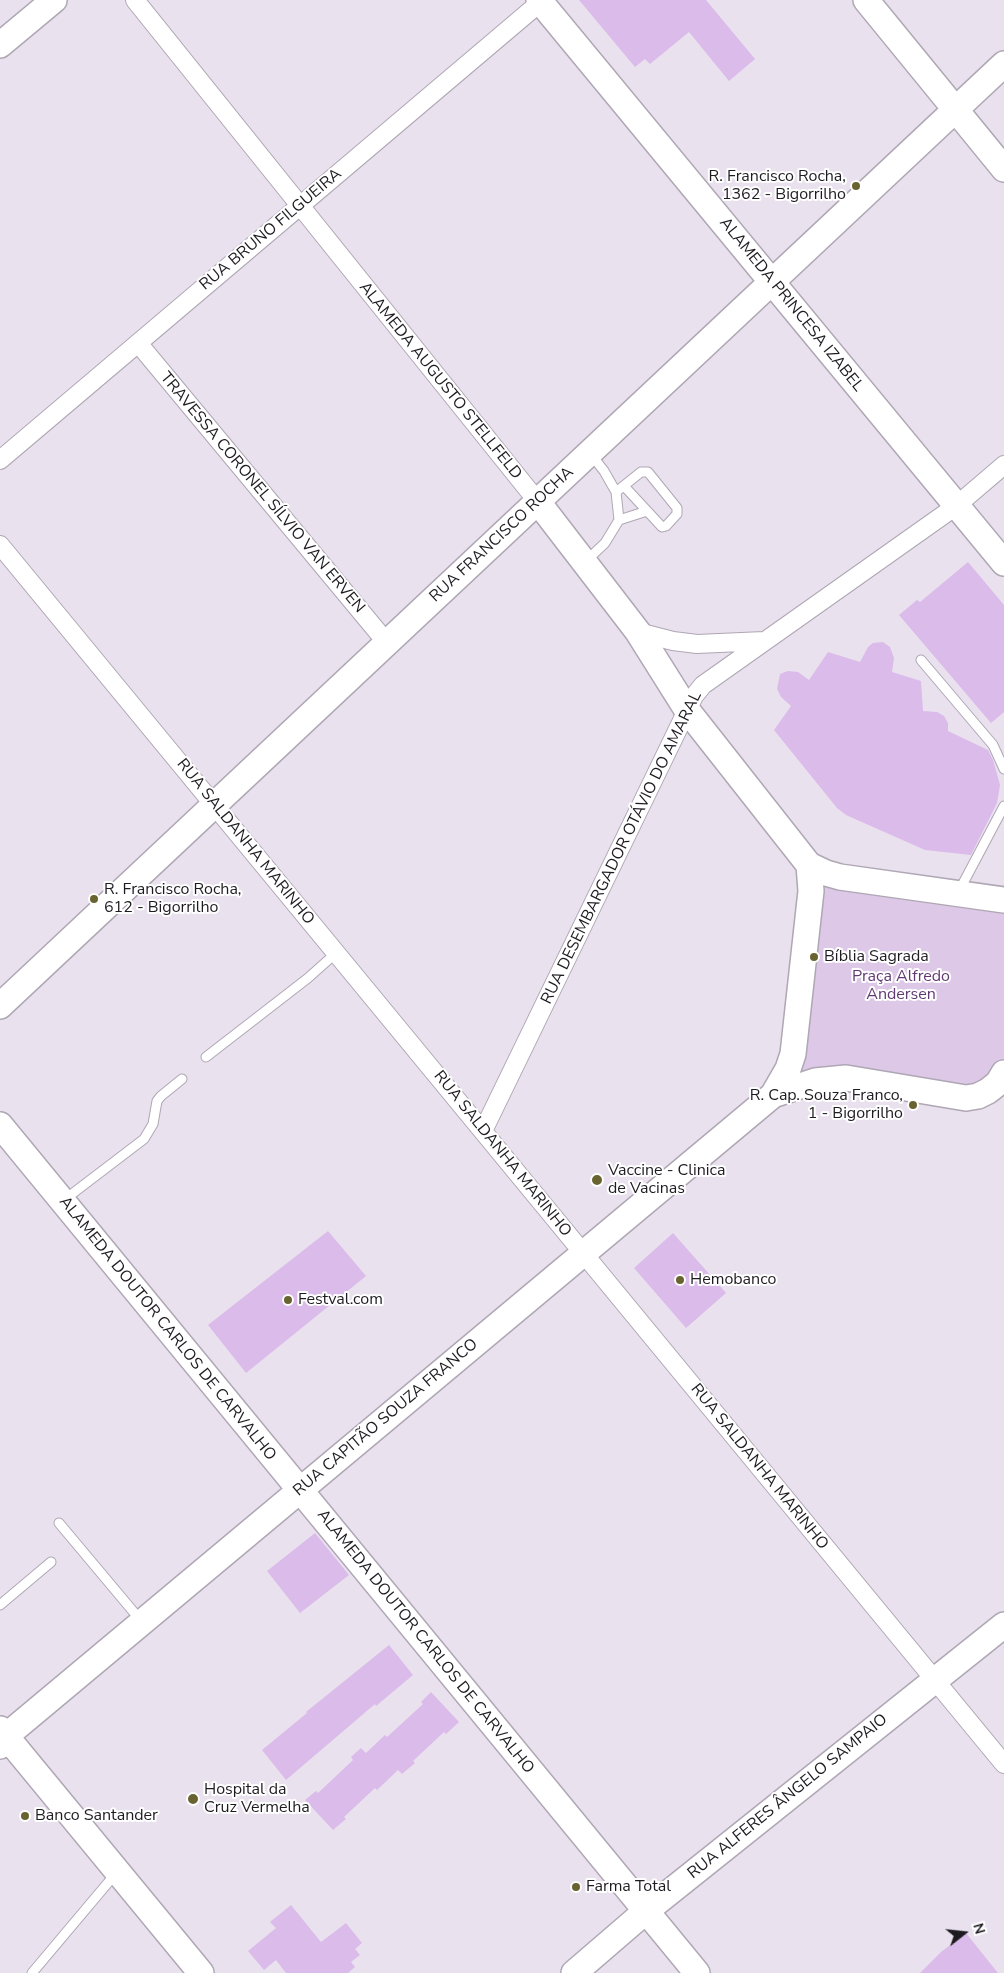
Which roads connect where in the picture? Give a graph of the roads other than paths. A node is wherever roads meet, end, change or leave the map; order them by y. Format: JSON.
{"nodes":[{"id":1,"x":54,"y":0,"type":"edge"},
{"id":2,"x":135,"y":0,"type":"edge"},
{"id":3,"x":866,"y":0,"type":"edge"},
{"id":4,"x":541,"y":1,"type":"edge"},
{"id":5,"x":0,"y":45,"type":"edge"},
{"id":6,"x":1004,"y":64,"type":"edge"},
{"id":7,"x":956,"y":110,"type":"junction"},
{"id":8,"x":1004,"y":169,"type":"edge"},
{"id":9,"x":299,"y":206,"type":"junction"},
{"id":10,"x":772,"y":282,"type":"junction"},
{"id":11,"x":138,"y":343,"type":"junction"},
{"id":12,"x":590,"y":453,"type":"junction"},
{"id":13,"x":0,"y":460,"type":"edge"},
{"id":14,"x":1004,"y":465,"type":"edge"},
{"id":15,"x":620,"y":489,"type":"junction"},
{"id":16,"x":538,"y":502,"type":"junction"},
{"id":17,"x":956,"y":506,"type":"junction"},
{"id":18,"x":647,"y":511,"type":"junction"},
{"id":19,"x":619,"y":520,"type":"junction"},
{"id":20,"x":0,"y":545,"type":"edge"},
{"id":21,"x":585,"y":562,"type":"junction"},
{"id":22,"x":1004,"y":563,"type":"edge"},
{"id":23,"x":638,"y":632,"type":"junction"},
{"id":24,"x":764,"y":640,"type":"junction"},
{"id":25,"x":387,"y":643,"type":"junction"},
{"id":26,"x":921,"y":660,"type":"dead end"},
{"id":27,"x":687,"y":710,"type":"junction"},
{"id":28,"x":1004,"y":769,"type":"edge"},
{"id":29,"x":215,"y":805,"type":"junction"},
{"id":30,"x":1004,"y":806,"type":"edge"},
{"id":31,"x":810,"y":865,"type":"junction"},
{"id":32,"x":958,"y":894,"type":"junction"},
{"id":33,"x":1004,"y":900,"type":"edge"},
{"id":34,"x":336,"y":953,"type":"junction"},
{"id":35,"x":0,"y":1006,"type":"edge"},
{"id":36,"x":206,"y":1057,"type":"dead end"},
{"id":37,"x":1004,"y":1073,"type":"edge"},
{"id":38,"x":182,"y":1079,"type":"dead end"},
{"id":39,"x":773,"y":1095,"type":"junction"},
{"id":40,"x":0,"y":1125,"type":"edge"},
{"id":41,"x":482,"y":1131,"type":"junction"},
{"id":42,"x":62,"y":1201,"type":"junction"},
{"id":43,"x":583,"y":1253,"type":"junction"},
{"id":44,"x":300,"y":1490,"type":"junction"},
{"id":45,"x":58,"y":1523,"type":"dead end"},
{"id":46,"x":51,"y":1562,"type":"dead end"},
{"id":47,"x":0,"y":1605,"type":"edge"},
{"id":48,"x":142,"y":1622,"type":"junction"},
{"id":49,"x":1004,"y":1625,"type":"edge"},
{"id":50,"x":935,"y":1680,"type":"junction"},
{"id":51,"x":1,"y":1738,"type":"edge"},
{"id":52,"x":1004,"y":1764,"type":"edge"},
{"id":53,"x":118,"y":1872,"type":"junction"},
{"id":54,"x":646,"y":1911,"type":"junction"},
{"id":55,"x":32,"y":1973,"type":"edge"},
{"id":56,"x":201,"y":1973,"type":"edge"},
{"id":57,"x":574,"y":1973,"type":"edge"},
{"id":58,"x":697,"y":1973,"type":"edge"}],
"edges":[{"from":1,"to":5,"type":"street"},
{"from":2,"to":9,"type":"street","name":"ALAMEDA AUGUSTO STELLFELD"},
{"from":3,"to":7,"type":"street"},
{"from":4,"to":9,"type":"street","name":"RUA BRUNO FILGUEIRA"},
{"from":4,"to":10,"type":"street","name":"ALAMEDA PRINCESA IZABEL"},
{"from":6,"to":7,"type":"street","name":"RUA FRANCISCO ROCHA"},
{"from":7,"to":8,"type":"street"},
{"from":7,"to":10,"type":"street","name":"RUA FRANCISCO ROCHA"},
{"from":9,"to":11,"type":"street","name":"RUA BRUNO FILGUEIRA"},
{"from":9,"to":16,"type":"street","name":"ALAMEDA AUGUSTO STELLFELD"},
{"from":10,"to":12,"type":"street","name":"RUA FRANCISCO ROCHA"},
{"from":10,"to":17,"type":"street","name":"ALAMEDA PRINCESA IZABEL"},
{"from":11,"to":13,"type":"street","name":"RUA BRUNO FILGUEIRA"},
{"from":11,"to":25,"type":"street","name":"TRAVESSA CORONEL SÍLVIO VAN ERVEN"},
{"from":12,"to":15,"type":"lane"},
{"from":12,"to":16,"type":"street","name":"RUA FRANCISCO ROCHA"},
{"from":14,"to":17,"type":"street","name":"RUA DESEMBARGADOR OTÁVIO DO AMARAL"},
{"from":15,"to":18,"type":"lane"},
{"from":15,"to":18,"type":"lane"},
{"from":15,"to":19,"type":"lane"},
{"from":16,"to":21,"type":"street","name":"ALAMEDA AUGUSTO STELLFELD"},
{"from":16,"to":25,"type":"street","name":"RUA FRANCISCO ROCHA"},
{"from":17,"to":22,"type":"street","name":"ALAMEDA PRINCESA IZABEL"},
{"from":17,"to":24,"type":"street","name":"RUA DESEMBARGADOR OTÁVIO DO AMARAL"},
{"from":18,"to":19,"type":"lane"},
{"from":19,"to":21,"type":"lane"},
{"from":20,"to":29,"type":"street","name":"RUA SALDANHA MARINHO"},
{"from":21,"to":23,"type":"street","name":"ALAMEDA AUGUSTO STELLFELD"},
{"from":23,"to":24,"type":"street"},
{"from":23,"to":27,"type":"street","name":"ALAMEDA AUGUSTO STELLFELD"},
{"from":24,"to":27,"type":"street","name":"RUA DESEMBARGADOR OTÁVIO DO AMARAL"},
{"from":25,"to":29,"type":"street","name":"RUA FRANCISCO ROCHA"},
{"from":26,"to":28,"type":"lane"},
{"from":27,"to":31,"type":"street","name":"ALAMEDA AUGUSTO STELLFELD"},
{"from":27,"to":41,"type":"street","name":"RUA DESEMBARGADOR OTÁVIO DO AMARAL"},
{"from":29,"to":34,"type":"street","name":"RUA SALDANHA MARINHO"},
{"from":29,"to":35,"type":"street","name":"RUA FRANCISCO ROCHA"},
{"from":30,"to":32,"type":"lane"},
{"from":31,"to":32,"type":"street"},
{"from":31,"to":39,"type":"street"},
{"from":32,"to":33,"type":"street"},
{"from":34,"to":36,"type":"lane"},
{"from":34,"to":41,"type":"street","name":"RUA SALDANHA MARINHO"},
{"from":37,"to":39,"type":"street"},
{"from":38,"to":42,"type":"lane"},
{"from":39,"to":43,"type":"street","name":"RUA CAPITÃO SOUZA FRANCO"},
{"from":40,"to":42,"type":"street","name":"ALAMEDA DOUTOR CARLOS DE CARVALHO"},
{"from":41,"to":43,"type":"street","name":"RUA SALDANHA MARINHO"},
{"from":42,"to":44,"type":"street","name":"ALAMEDA DOUTOR CARLOS DE CARVALHO"},
{"from":43,"to":44,"type":"street","name":"RUA CAPITÃO SOUZA FRANCO"},
{"from":43,"to":50,"type":"street","name":"RUA SALDANHA MARINHO"},
{"from":44,"to":48,"type":"street","name":"RUA CAPITÃO SOUZA FRANCO"},
{"from":44,"to":54,"type":"street","name":"ALAMEDA DOUTOR CARLOS DE CARVALHO"},
{"from":45,"to":48,"type":"lane"},
{"from":46,"to":47,"type":"lane"},
{"from":48,"to":51,"type":"street","name":"RUA CAPITÃO SOUZA FRANCO"},
{"from":49,"to":50,"type":"street","name":"RUA ALFERES ÂNGELO SAMPAIO"},
{"from":50,"to":52,"type":"street","name":"RUA SALDANHA MARINHO"},
{"from":50,"to":54,"type":"street","name":"RUA ALFERES ÂNGELO SAMPAIO"},
{"from":51,"to":53,"type":"street"},
{"from":53,"to":55,"type":"lane"},
{"from":53,"to":56,"type":"street"},
{"from":54,"to":57,"type":"street","name":"RUA ALFERES ÂNGELO SAMPAIO"},
{"from":54,"to":58,"type":"street","name":"ALAMEDA DOUTOR CARLOS DE CARVALHO"}]}
